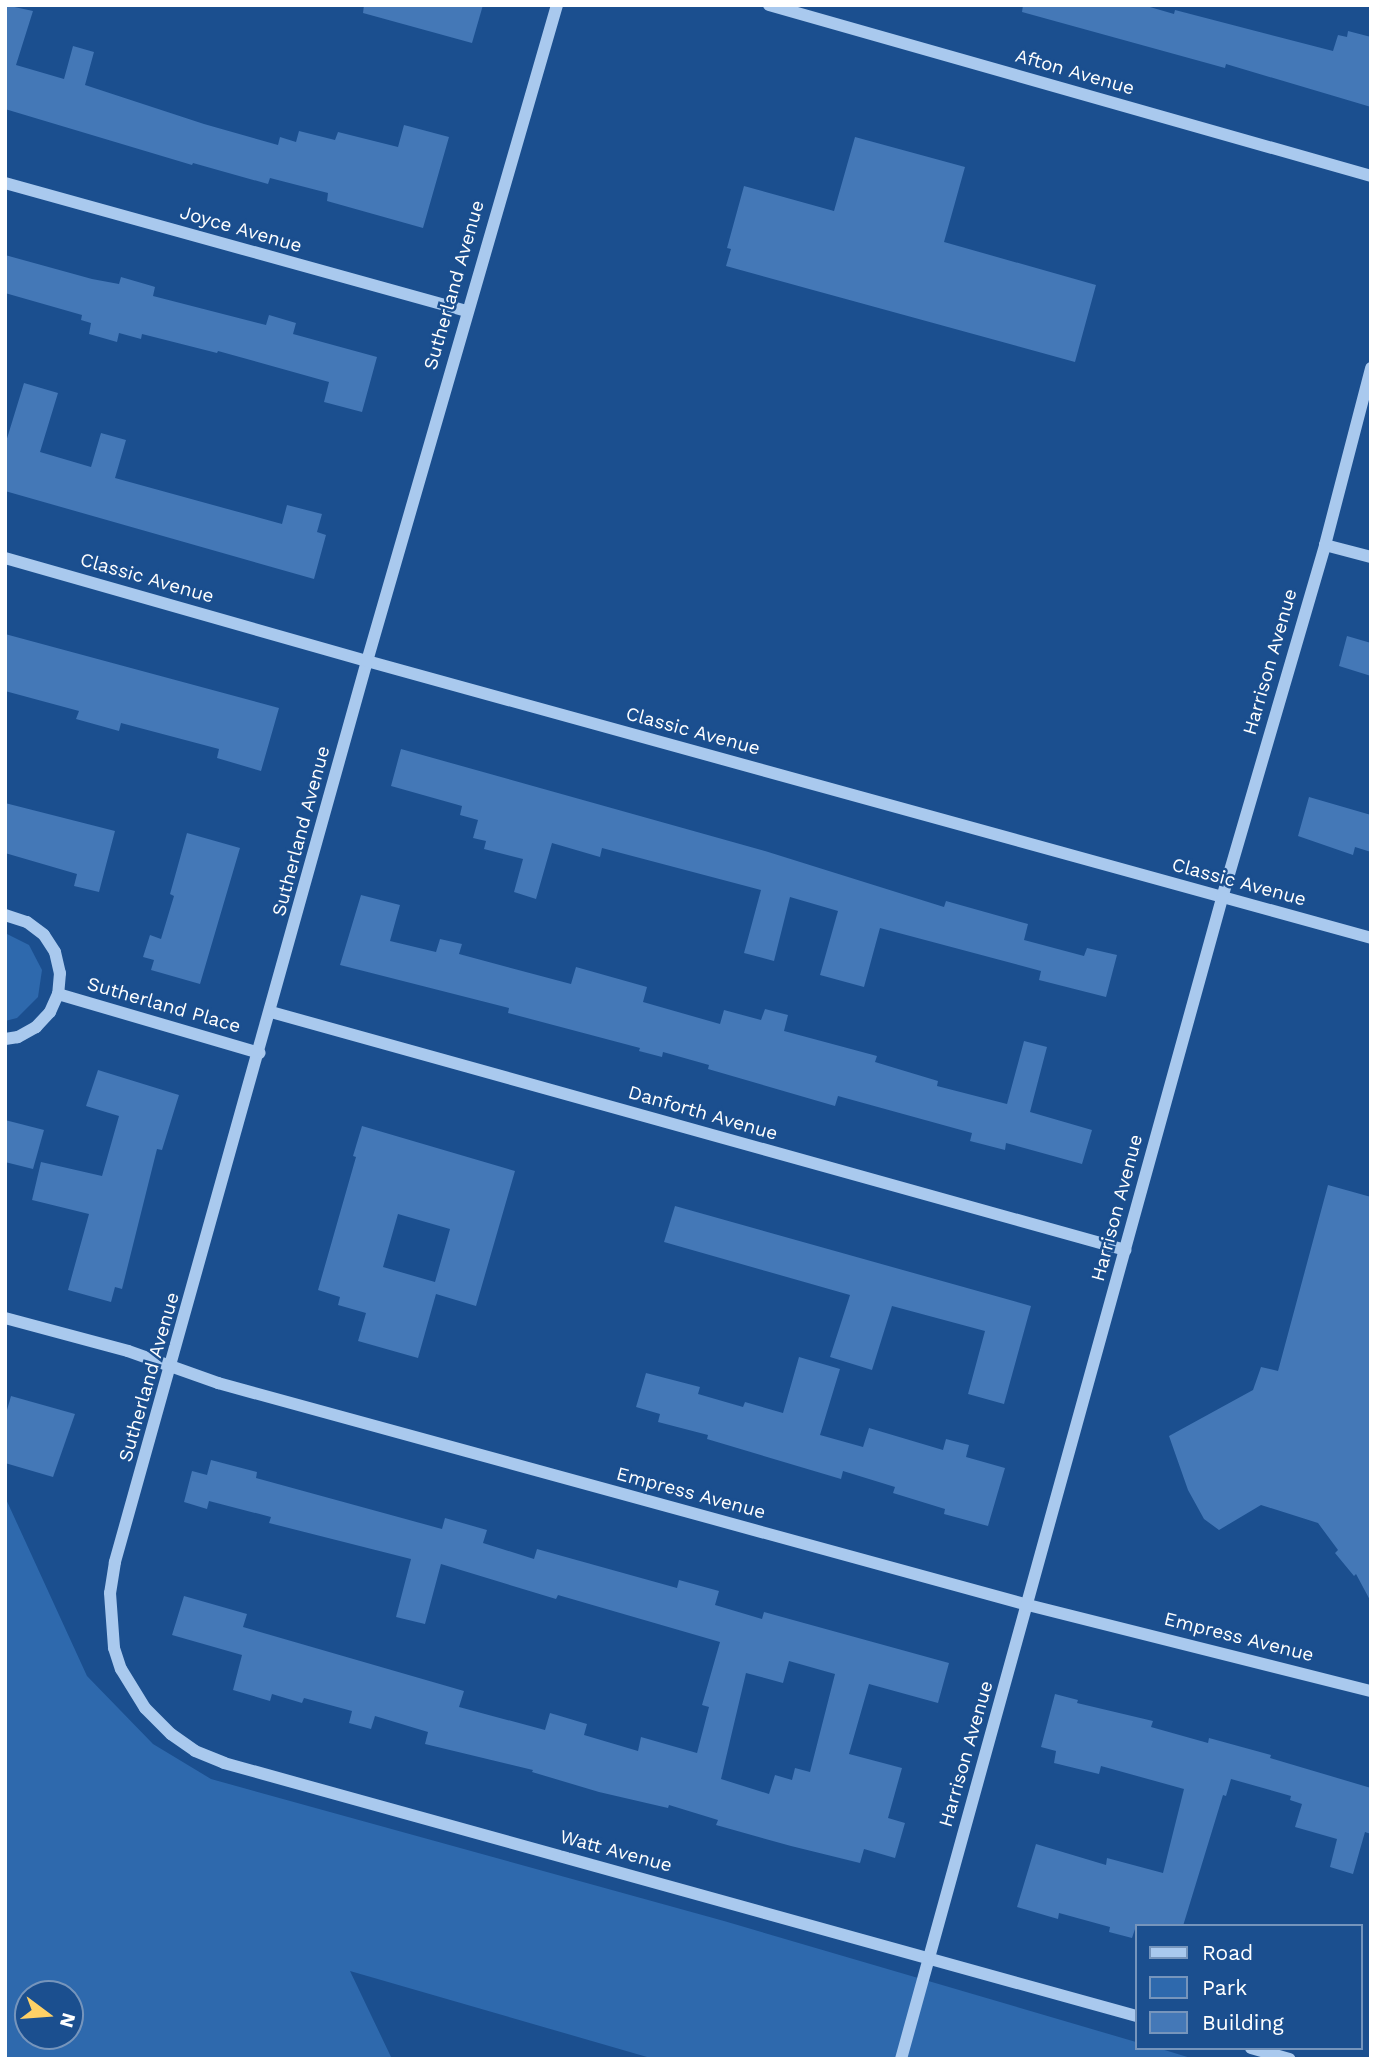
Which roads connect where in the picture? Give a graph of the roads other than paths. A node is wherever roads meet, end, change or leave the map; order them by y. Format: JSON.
{"nodes":[{"id":1,"x":557,"y":5,"type":"edge"},
{"id":2,"x":769,"y":5,"type":"edge"},
{"id":3,"x":1371,"y":176,"type":"edge"},
{"id":4,"x":5,"y":183,"type":"edge"},
{"id":5,"x":466,"y":311,"type":"junction"},
{"id":6,"x":1371,"y":368,"type":"edge"},
{"id":7,"x":1325,"y":545,"type":"junction"},
{"id":8,"x":5,"y":558,"type":"edge"},
{"id":9,"x":1371,"y":558,"type":"edge"},
{"id":10,"x":367,"y":661,"type":"junction"},
{"id":11,"x":1222,"y":898,"type":"junction"},
{"id":12,"x":5,"y":915,"type":"edge"},
{"id":13,"x":1371,"y":938,"type":"edge"},
{"id":14,"x":58,"y":994,"type":"junction"},
{"id":15,"x":271,"y":1012,"type":"junction"},
{"id":16,"x":5,"y":1039,"type":"edge"},
{"id":17,"x":260,"y":1053,"type":"junction"},
{"id":18,"x":1125,"y":1250,"type":"junction"},
{"id":19,"x":5,"y":1318,"type":"edge"},
{"id":20,"x":172,"y":1367,"type":"junction"},
{"id":21,"x":1028,"y":1605,"type":"junction"},
{"id":22,"x":121,"y":1670,"type":"joint"},
{"id":23,"x":1371,"y":1691,"type":"edge"},
{"id":24,"x":929,"y":1957,"type":"junction"},
{"id":25,"x":1134,"y":2015,"type":"edge"},
{"id":26,"x":1258,"y":2050,"type":"edge"},
{"id":27,"x":901,"y":2059,"type":"edge"},
{"id":28,"x":1289,"y":2059,"type":"edge"}],
"edges":[{"from":1,"to":5,"type":"street","name":"Sutherland Avenue"},
{"from":2,"to":3,"type":"street","name":"Afton Avenue"},
{"from":4,"to":5,"type":"street","name":"Joyce Avenue"},
{"from":5,"to":10,"type":"street","name":"Sutherland Avenue"},
{"from":6,"to":7,"type":"street","name":"Harrison Avenue"},
{"from":7,"to":9,"type":"street"},
{"from":7,"to":11,"type":"street","name":"Harrison Avenue"},
{"from":8,"to":10,"type":"street","name":"Classic Avenue"},
{"from":10,"to":11,"type":"street","name":"Classic Avenue"},
{"from":10,"to":15,"type":"street","name":"Sutherland Avenue"},
{"from":11,"to":13,"type":"street","name":"Classic Avenue"},
{"from":11,"to":18,"type":"street","name":"Harrison Avenue"},
{"from":12,"to":14,"type":"street","name":"Sutherland Place"},
{"from":14,"to":16,"type":"street","name":"Sutherland Place"},
{"from":14,"to":17,"type":"street","name":"Sutherland Place"},
{"from":15,"to":17,"type":"street","name":"Sutherland Avenue"},
{"from":15,"to":18,"type":"street","name":"Danforth Avenue"},
{"from":17,"to":20,"type":"street","name":"Sutherland Avenue"},
{"from":18,"to":21,"type":"street","name":"Harrison Avenue"},
{"from":19,"to":20,"type":"street","name":"Empress Avenue"},
{"from":20,"to":21,"type":"street","name":"Empress Avenue"},
{"from":20,"to":22,"type":"street","name":"Sutherland Avenue"},
{"from":21,"to":23,"type":"street","name":"Empress Avenue"},
{"from":21,"to":24,"type":"street","name":"Harrison Avenue"},
{"from":22,"to":24,"type":"street","name":"Watt Avenue"},
{"from":24,"to":25,"type":"street","name":"Watt Avenue"},
{"from":24,"to":27,"type":"street","name":"Harrison Avenue"},
{"from":26,"to":28,"type":"street"}]}
